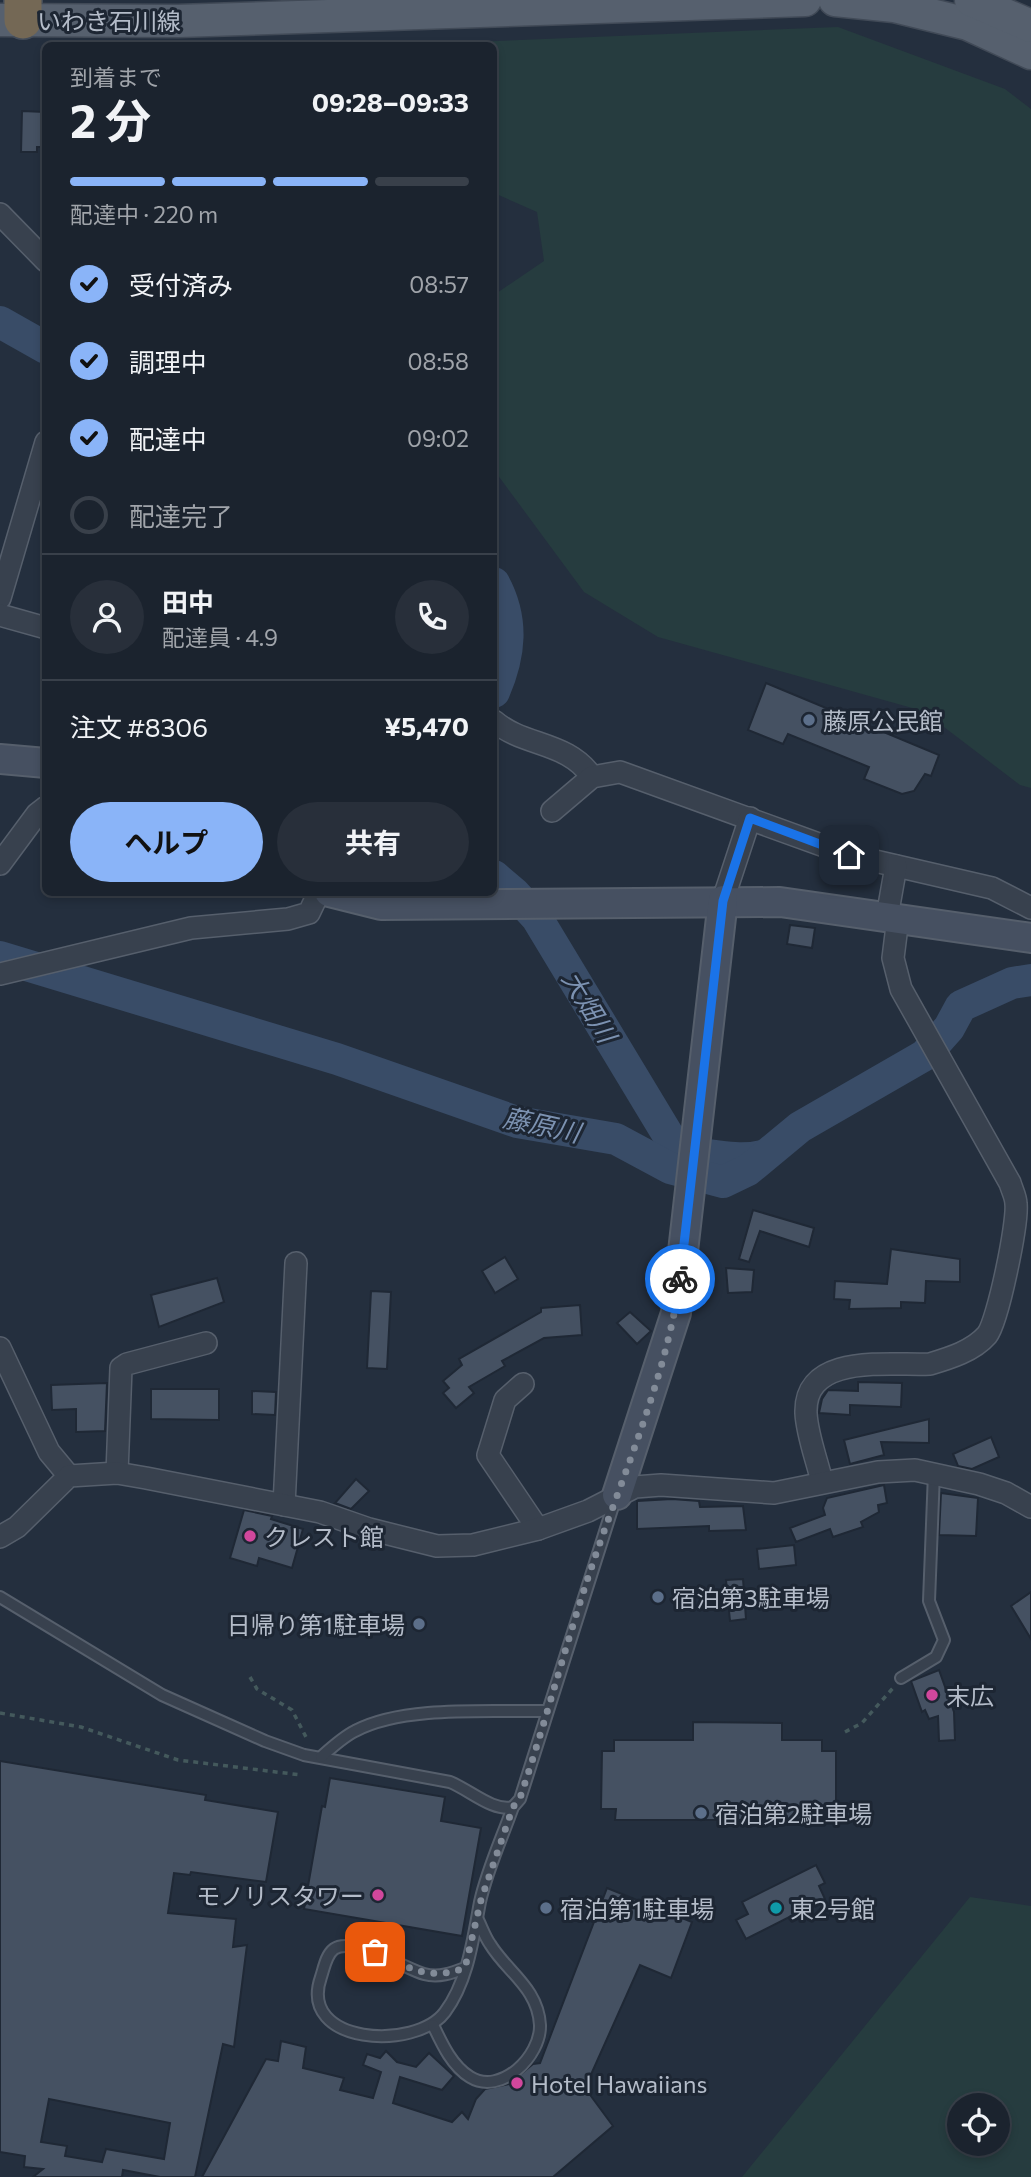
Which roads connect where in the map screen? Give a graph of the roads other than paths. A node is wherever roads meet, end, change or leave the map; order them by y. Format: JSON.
{"nodes":[{"id":1,"x":108,"y":0,"type":"edge"},
{"id":2,"x":805,"y":0,"type":"edge"},
{"id":3,"x":835,"y":0,"type":"edge"},
{"id":4,"x":974,"y":6,"type":"edge"},
{"id":5,"x":14,"y":8,"type":"edge"},
{"id":6,"x":1031,"y":26,"type":"edge"},
{"id":7,"x":1031,"y":53,"type":"edge"},
{"id":8,"x":0,"y":214,"type":"edge"},
{"id":9,"x":42,"y":257,"type":"edge"},
{"id":10,"x":42,"y":456,"type":"edge"},
{"id":11,"x":0,"y":598,"type":"edge"},
{"id":12,"x":0,"y":614,"type":"edge"},
{"id":13,"x":42,"y":627,"type":"edge"},
{"id":14,"x":497,"y":723,"type":"edge"},
{"id":15,"x":0,"y":759,"type":"edge"},
{"id":16,"x":42,"y":763,"type":"edge"},
{"id":17,"x":592,"y":777,"type":"junction"},
{"id":18,"x":42,"y":810,"type":"edge"},
{"id":19,"x":552,"y":811,"type":"dead end"},
{"id":20,"x":750,"y":818,"type":"junction"},
{"id":21,"x":0,"y":864,"type":"edge"},
{"id":22,"x":896,"y":866,"type":"junction"},
{"id":23,"x":317,"y":896,"type":"edge"},
{"id":24,"x":346,"y":896,"type":"edge"},
{"id":25,"x":723,"y":901,"type":"junction"},
{"id":26,"x":1031,"y":908,"type":"edge"},
{"id":27,"x":892,"y":918,"type":"junction"},
{"id":28,"x":1031,"y":939,"type":"edge"},
{"id":29,"x":0,"y":974,"type":"edge"},
{"id":30,"x":296,"y":1263,"type":"dead end"},
{"id":31,"x":206,"y":1343,"type":"dead end"},
{"id":32,"x":0,"y":1348,"type":"edge"},
{"id":33,"x":523,"y":1384,"type":"dead end"},
{"id":34,"x":117,"y":1473,"type":"junction"},
{"id":35,"x":934,"y":1473,"type":"junction"},
{"id":36,"x":69,"y":1476,"type":"junction"},
{"id":37,"x":822,"y":1482,"type":"junction"},
{"id":38,"x":617,"y":1495,"type":"junction"},
{"id":39,"x":284,"y":1505,"type":"junction"},
{"id":40,"x":1031,"y":1507,"type":"edge"},
{"id":41,"x":538,"y":1530,"type":"junction"},
{"id":42,"x":0,"y":1537,"type":"edge"},
{"id":43,"x":0,"y":1597,"type":"edge"},
{"id":44,"x":901,"y":1678,"type":"road end"},
{"id":45,"x":546,"y":1711,"type":"junction"},
{"id":46,"x":321,"y":1757,"type":"junction"},
{"id":47,"x":513,"y":1807,"type":"junction"},
{"id":48,"x":478,"y":1920,"type":"junction"},
{"id":49,"x":465,"y":1968,"type":"junction"},
{"id":50,"x":433,"y":2025,"type":"junction"}],
"edges":[{"from":1,"to":5,"type":"main road","name":"いわき石川線"},
{"from":2,"to":5,"type":"main road","name":"いわき石川線"},
{"from":3,"to":4,"type":"main road"},
{"from":4,"to":6,"type":"main road"},
{"from":4,"to":7,"type":"main road"},
{"from":8,"to":9,"type":"street"},
{"from":10,"to":11,"type":"street"},
{"from":12,"to":13,"type":"street"},
{"from":14,"to":17,"type":"street"},
{"from":15,"to":16,"type":"street"},
{"from":17,"to":19,"type":"street"},
{"from":17,"to":20,"type":"street"},
{"from":18,"to":21,"type":"street"},
{"from":20,"to":22,"type":"street"},
{"from":20,"to":25,"type":"street"},
{"from":22,"to":26,"type":"street"},
{"from":22,"to":27,"type":"street"},
{"from":23,"to":29,"type":"street"},
{"from":24,"to":25,"type":"street"},
{"from":25,"to":27,"type":"street"},
{"from":25,"to":38,"type":"street"},
{"from":27,"to":28,"type":"street"},
{"from":27,"to":37,"type":"street"},
{"from":30,"to":39,"type":"street"},
{"from":31,"to":34,"type":"street"},
{"from":32,"to":36,"type":"street"},
{"from":33,"to":41,"type":"street"},
{"from":34,"to":36,"type":"street"},
{"from":34,"to":39,"type":"street"},
{"from":35,"to":37,"type":"street"},
{"from":35,"to":40,"type":"street"},
{"from":35,"to":44,"type":"lane"},
{"from":36,"to":42,"type":"street"},
{"from":37,"to":38,"type":"street"},
{"from":38,"to":41,"type":"street"},
{"from":38,"to":45,"type":"lane"},
{"from":39,"to":41,"type":"street"},
{"from":43,"to":46,"type":"lane"},
{"from":45,"to":46,"type":"lane"},
{"from":45,"to":47,"type":"lane"},
{"from":46,"to":47,"type":"lane"},
{"from":47,"to":48,"type":"lane"},
{"from":48,"to":49,"type":"lane"},
{"from":48,"to":50,"type":"lane"},
{"from":49,"to":50,"type":"lane"},
{"from":49,"to":50,"type":"lane"}]}
